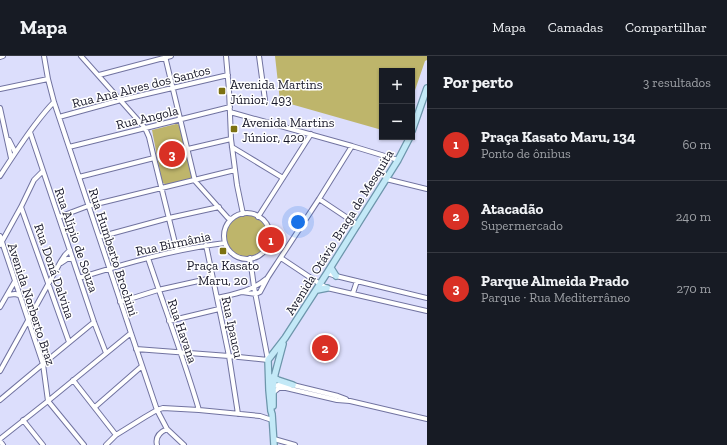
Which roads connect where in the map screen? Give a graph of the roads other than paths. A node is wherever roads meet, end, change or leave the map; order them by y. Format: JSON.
{"nodes":[{"id":1,"x":44,"y":56,"type":"edge"},
{"id":2,"x":81,"y":56,"type":"edge"},
{"id":3,"x":171,"y":56,"type":"edge"},
{"id":4,"x":226,"y":56,"type":"edge"},
{"id":5,"x":259,"y":56,"type":"edge"},
{"id":6,"x":165,"y":57,"type":"edge"},
{"id":7,"x":98,"y":75,"type":"junction"},
{"id":8,"x":228,"y":75,"type":"junction"},
{"id":9,"x":48,"y":79,"type":"junction"},
{"id":10,"x":173,"y":88,"type":"junction"},
{"id":11,"x":427,"y":88,"type":"edge"},
{"id":12,"x":0,"y":90,"type":"edge"},
{"id":13,"x":121,"y":100,"type":"junction"},
{"id":14,"x":265,"y":100,"type":"dead end"},
{"id":15,"x":55,"y":104,"type":"junction"},
{"id":16,"x":230,"y":109,"type":"junction"},
{"id":17,"x":0,"y":110,"type":"edge"},
{"id":18,"x":59,"y":117,"type":"junction"},
{"id":19,"x":181,"y":119,"type":"junction"},
{"id":20,"x":415,"y":122,"type":"edge"},
{"id":21,"x":145,"y":128,"type":"junction"},
{"id":22,"x":30,"y":132,"type":"junction"},
{"id":23,"x":6,"y":133,"type":"junction"},
{"id":24,"x":311,"y":134,"type":"junction"},
{"id":25,"x":231,"y":139,"type":"junction"},
{"id":26,"x":408,"y":140,"type":"edge"},
{"id":27,"x":69,"y":146,"type":"junction"},
{"id":28,"x":352,"y":146,"type":"junction"},
{"id":29,"x":232,"y":147,"type":"junction"},
{"id":30,"x":188,"y":149,"type":"junction"},
{"id":31,"x":15,"y":152,"type":"junction"},
{"id":32,"x":11,"y":158,"type":"junction"},
{"id":33,"x":154,"y":158,"type":"junction"},
{"id":34,"x":398,"y":160,"type":"junction"},
{"id":35,"x":235,"y":170,"type":"junction"},
{"id":36,"x":43,"y":171,"type":"junction"},
{"id":37,"x":390,"y":173,"type":"junction"},
{"id":38,"x":0,"y":176,"type":"edge"},
{"id":39,"x":79,"y":177,"type":"junction"},
{"id":40,"x":283,"y":178,"type":"junction"},
{"id":41,"x":386,"y":179,"type":"junction"},
{"id":42,"x":196,"y":181,"type":"junction"},
{"id":43,"x":398,"y":182,"type":"junction"},
{"id":44,"x":162,"y":188,"type":"junction"},
{"id":45,"x":427,"y":189,"type":"edge"},
{"id":46,"x":320,"y":199,"type":"junction"},
{"id":47,"x":88,"y":206,"type":"junction"},
{"id":48,"x":21,"y":207,"type":"junction"},
{"id":49,"x":219,"y":207,"type":"junction"},
{"id":50,"x":242,"y":214,"type":"junction"},
{"id":51,"x":258,"y":216,"type":"junction"},
{"id":52,"x":58,"y":217,"type":"junction"},
{"id":53,"x":169,"y":218,"type":"junction"},
{"id":54,"x":231,"y":219,"type":"junction"},
{"id":55,"x":358,"y":225,"type":"junction"},
{"id":56,"x":0,"y":236,"type":"edge"},
{"id":57,"x":99,"y":237,"type":"junction"},
{"id":58,"x":1,"y":243,"type":"edge"},
{"id":59,"x":225,"y":243,"type":"junction"},
{"id":60,"x":206,"y":245,"type":"junction"},
{"id":61,"x":70,"y":250,"type":"junction"},
{"id":62,"x":177,"y":251,"type":"junction"},
{"id":63,"x":148,"y":258,"type":"junction"},
{"id":64,"x":250,"y":258,"type":"junction"},
{"id":65,"x":281,"y":258,"type":"junction"},
{"id":66,"x":73,"y":259,"type":"junction"},
{"id":67,"x":59,"y":264,"type":"junction"},
{"id":68,"x":109,"y":268,"type":"junction"},
{"id":69,"x":331,"y":268,"type":"junction"},
{"id":70,"x":328,"y":273,"type":"junction"},
{"id":71,"x":336,"y":276,"type":"junction"},
{"id":72,"x":268,"y":277,"type":"junction"},
{"id":73,"x":79,"y":278,"type":"junction"},
{"id":74,"x":212,"y":278,"type":"junction"},
{"id":75,"x":15,"y":281,"type":"junction"},
{"id":76,"x":357,"y":281,"type":"junction"},
{"id":77,"x":49,"y":283,"type":"junction"},
{"id":78,"x":320,"y":284,"type":"junction"},
{"id":79,"x":254,"y":287,"type":"junction"},
{"id":80,"x":327,"y":288,"type":"junction"},
{"id":81,"x":158,"y":290,"type":"junction"},
{"id":82,"x":317,"y":290,"type":"junction"},
{"id":83,"x":242,"y":292,"type":"junction"},
{"id":84,"x":353,"y":293,"type":"junction"},
{"id":85,"x":256,"y":294,"type":"junction"},
{"id":86,"x":7,"y":295,"type":"junction"},
{"id":87,"x":19,"y":295,"type":"junction"},
{"id":88,"x":217,"y":298,"type":"junction"},
{"id":89,"x":427,"y":298,"type":"edge"},
{"id":90,"x":120,"y":302,"type":"junction"},
{"id":91,"x":0,"y":307,"type":"edge"},
{"id":92,"x":219,"y":309,"type":"junction"},
{"id":93,"x":427,"y":311,"type":"edge"},
{"id":94,"x":28,"y":320,"type":"junction"},
{"id":95,"x":169,"y":321,"type":"junction"},
{"id":96,"x":94,"y":322,"type":"junction"},
{"id":97,"x":131,"y":333,"type":"junction"},
{"id":98,"x":285,"y":338,"type":"junction"},
{"id":99,"x":69,"y":342,"type":"junction"},
{"id":100,"x":136,"y":349,"type":"junction"},
{"id":101,"x":180,"y":352,"type":"junction"},
{"id":102,"x":106,"y":354,"type":"junction"},
{"id":103,"x":229,"y":356,"type":"junction"},
{"id":104,"x":268,"y":360,"type":"junction"},
{"id":105,"x":43,"y":364,"type":"junction"},
{"id":106,"x":142,"y":366,"type":"junction"},
{"id":107,"x":0,"y":371,"type":"edge"},
{"id":108,"x":273,"y":378,"type":"junction"},
{"id":109,"x":73,"y":380,"type":"junction"},
{"id":110,"x":294,"y":385,"type":"junction"},
{"id":111,"x":272,"y":390,"type":"junction"},
{"id":112,"x":0,"y":400,"type":"edge"},
{"id":113,"x":48,"y":401,"type":"junction"},
{"id":114,"x":350,"y":401,"type":"junction"},
{"id":115,"x":95,"y":408,"type":"junction"},
{"id":116,"x":157,"y":410,"type":"junction"},
{"id":117,"x":200,"y":410,"type":"junction"},
{"id":118,"x":238,"y":414,"type":"junction"},
{"id":119,"x":272,"y":417,"type":"junction"},
{"id":120,"x":427,"y":419,"type":"edge"},
{"id":121,"x":23,"y":420,"type":"junction"},
{"id":122,"x":166,"y":429,"type":"junction"},
{"id":123,"x":116,"y":435,"type":"junction"},
{"id":124,"x":0,"y":440,"type":"edge"},
{"id":125,"x":274,"y":443,"type":"edge"},
{"id":126,"x":3,"y":445,"type":"edge"},
{"id":127,"x":42,"y":445,"type":"edge"},
{"id":128,"x":84,"y":445,"type":"edge"},
{"id":129,"x":106,"y":445,"type":"edge"},
{"id":130,"x":157,"y":445,"type":"edge"},
{"id":131,"x":184,"y":445,"type":"edge"},
{"id":132,"x":295,"y":445,"type":"edge"}],
"edges":[{"from":1,"to":9,"type":"street","name":"Rua Humberto Brochini"},
{"from":2,"to":7,"type":"street"},
{"from":3,"to":6,"type":"street"},
{"from":4,"to":8,"type":"street"},
{"from":5,"to":14,"type":"street"},
{"from":6,"to":7,"type":"street"},
{"from":6,"to":10,"type":"street"},
{"from":7,"to":13,"type":"street"},
{"from":8,"to":10,"type":"street","name":"Rua Ana Alves dos Santos"},
{"from":8,"to":16,"type":"street"},
{"from":9,"to":12,"type":"street"},
{"from":9,"to":15,"type":"street","name":"Rua Humberto Brochini"},
{"from":10,"to":13,"type":"street","name":"Rua Ana Alves dos Santos"},
{"from":10,"to":19,"type":"street"},
{"from":11,"to":20,"type":"main road"},
{"from":13,"to":18,"type":"street","name":"Rua Ana Alves dos Santos"},
{"from":13,"to":21,"type":"street"},
{"from":15,"to":18,"type":"street","name":"Rua Humberto Brochini"},
{"from":15,"to":22,"type":"street"},
{"from":16,"to":19,"type":"street","name":"Rua Angola"},
{"from":16,"to":24,"type":"street"},
{"from":16,"to":25,"type":"street"},
{"from":17,"to":23,"type":"street"},
{"from":18,"to":27,"type":"street","name":"Rua Humberto Brochini"},
{"from":19,"to":21,"type":"street","name":"Rua Angola"},
{"from":19,"to":30,"type":"street"},
{"from":21,"to":27,"type":"street","name":"Rua Angola"},
{"from":21,"to":33,"type":"street"},
{"from":22,"to":31,"type":"street"},
{"from":22,"to":36,"type":"street","name":"Rua Alípio de Souza"},
{"from":23,"to":31,"type":"street"},
{"from":23,"to":32,"type":"street"},
{"from":24,"to":28,"type":"street"},
{"from":24,"to":40,"type":"street"},
{"from":25,"to":29,"type":"street"},
{"from":25,"to":30,"type":"street"},
{"from":26,"to":34,"type":"main road","name":"Avenida Otávio Braga de Mesquita"},
{"from":27,"to":39,"type":"street","name":"Rua Humberto Brochini"},
{"from":28,"to":34,"type":"street"},
{"from":28,"to":46,"type":"street"},
{"from":29,"to":35,"type":"street"},
{"from":29,"to":40,"type":"street"},
{"from":30,"to":42,"type":"street"},
{"from":31,"to":32,"type":"street"},
{"from":32,"to":38,"type":"street"},
{"from":33,"to":39,"type":"street"},
{"from":33,"to":44,"type":"street"},
{"from":34,"to":37,"type":"main road","name":"Avenida Otávio Braga de Mesquita"},
{"from":35,"to":42,"type":"street"},
{"from":35,"to":50,"type":"street"},
{"from":36,"to":48,"type":"street"},
{"from":36,"to":52,"type":"street","name":"Rua Alípio de Souza"},
{"from":37,"to":41,"type":"main road","name":"Avenida Otávio Braga de Mesquita"},
{"from":37,"to":43,"type":"street"},
{"from":39,"to":47,"type":"street","name":"Rua Humberto Brochini"},
{"from":40,"to":51,"type":"street"},
{"from":41,"to":43,"type":"street"},
{"from":41,"to":55,"type":"main road","name":"Avenida Otávio Braga de Mesquita"},
{"from":42,"to":44,"type":"street"},
{"from":42,"to":49,"type":"street"},
{"from":43,"to":45,"type":"street"},
{"from":44,"to":47,"type":"street"},
{"from":44,"to":53,"type":"street"},
{"from":46,"to":55,"type":"street"},
{"from":46,"to":65,"type":"street"},
{"from":47,"to":52,"type":"street"},
{"from":47,"to":57,"type":"street","name":"Rua Humberto Brochini"},
{"from":48,"to":58,"type":"street"},
{"from":48,"to":77,"type":"street","name":"Rua Doná Dalvina"},
{"from":49,"to":53,"type":"street"},
{"from":49,"to":54,"type":"street"},
{"from":50,"to":51,"type":"street"},
{"from":50,"to":54,"type":"street"},
{"from":51,"to":64,"type":"street"},
{"from":52,"to":61,"type":"street","name":"Rua Alípio de Souza"},
{"from":53,"to":57,"type":"street"},
{"from":53,"to":62,"type":"street"},
{"from":54,"to":59,"type":"street"},
{"from":55,"to":69,"type":"main road","name":"Avenida Otávio Braga de Mesquita"},
{"from":56,"to":58,"type":"street","name":"Avenida Norberto Braz"},
{"from":57,"to":68,"type":"street","name":"Rua Humberto Brochini"},
{"from":58,"to":75,"type":"street","name":"Avenida Norberto Braz"},
{"from":59,"to":60,"type":"street","name":"Rua Birmânia"},
{"from":59,"to":64,"type":"street"},
{"from":60,"to":62,"type":"street","name":"Rua Birmânia"},
{"from":60,"to":74,"type":"street","name":"Rua Ipaucu"},
{"from":61,"to":66,"type":"street","name":"Rua Alípio de Souza"},
{"from":61,"to":67,"type":"street"},
{"from":62,"to":63,"type":"street","name":"Rua Birmânia"},
{"from":63,"to":68,"type":"street","name":"Rua Birmânia"},
{"from":63,"to":81,"type":"street","name":"Rua Havana"},
{"from":64,"to":79,"type":"street"},
{"from":65,"to":72,"type":"street"},
{"from":65,"to":78,"type":"street"},
{"from":66,"to":67,"type":"street"},
{"from":66,"to":73,"type":"street","name":"Rua Alípio de Souza"},
{"from":67,"to":77,"type":"street"},
{"from":68,"to":73,"type":"street","name":"Rua Birmânia"},
{"from":68,"to":90,"type":"street","name":"Rua Humberto Brochini"},
{"from":69,"to":70,"type":"main road","name":"Avenida Otávio Braga de Mesquita"},
{"from":69,"to":71,"type":"main road"},
{"from":70,"to":71,"type":"street"},
{"from":70,"to":78,"type":"main road","name":"Avenida Otávio Braga de Mesquita"},
{"from":71,"to":76,"type":"street"},
{"from":72,"to":79,"type":"street"},
{"from":72,"to":85,"type":"street"},
{"from":73,"to":96,"type":"street","name":"Rua Alípio de Souza"},
{"from":74,"to":81,"type":"street"},
{"from":74,"to":88,"type":"street","name":"Rua Ipaucu"},
{"from":75,"to":86,"type":"street"},
{"from":75,"to":87,"type":"street","name":"Avenida Norberto Braz"},
{"from":76,"to":84,"type":"street"},
{"from":76,"to":89,"type":"street"},
{"from":77,"to":94,"type":"street"},
{"from":77,"to":99,"type":"street","name":"Rua Doná Dalvina"},
{"from":78,"to":80,"type":"street"},
{"from":78,"to":82,"type":"main road","name":"Avenida Otávio Braga de Mesquita"},
{"from":79,"to":83,"type":"street"},
{"from":79,"to":85,"type":"street"},
{"from":80,"to":82,"type":"main road"},
{"from":80,"to":84,"type":"street"},
{"from":81,"to":90,"type":"street"},
{"from":81,"to":95,"type":"street","name":"Rua Havana"},
{"from":82,"to":98,"type":"main road","name":"Avenida Otávio Braga de Mesquita"},
{"from":83,"to":85,"type":"street"},
{"from":83,"to":88,"type":"street"},
{"from":84,"to":93,"type":"street"},
{"from":85,"to":104,"type":"street"},
{"from":86,"to":87,"type":"street"},
{"from":86,"to":91,"type":"street"},
{"from":87,"to":94,"type":"street","name":"Avenida Norberto Braz"},
{"from":88,"to":92,"type":"street","name":"Rua Ipaucu"},
{"from":90,"to":97,"type":"street","name":"Rua Humberto Brochini"},
{"from":92,"to":95,"type":"street"},
{"from":92,"to":103,"type":"street","name":"Rua Ipaucu"},
{"from":94,"to":105,"type":"street","name":"Avenida Norberto Braz"},
{"from":94,"to":107,"type":"street"},
{"from":95,"to":101,"type":"street","name":"Rua Havana"},
{"from":96,"to":99,"type":"street"},
{"from":96,"to":102,"type":"street","name":"Rua Alípio de Souza"},
{"from":97,"to":100,"type":"street","name":"Rua Humberto Brochini"},
{"from":97,"to":102,"type":"street"},
{"from":98,"to":104,"type":"main road","name":"Avenida Otávio Braga de Mesquita"},
{"from":98,"to":108,"type":"main road","name":"Avenida Otávio Braga de Mesquita"},
{"from":99,"to":105,"type":"street"},
{"from":100,"to":101,"type":"street"},
{"from":100,"to":106,"type":"street","name":"Rua Humberto Brochini"},
{"from":101,"to":103,"type":"street"},
{"from":101,"to":117,"type":"street","name":"Rua Havana"},
{"from":102,"to":109,"type":"street"},
{"from":103,"to":104,"type":"street"},
{"from":103,"to":118,"type":"street","name":"Rua Ipaucu"},
{"from":104,"to":108,"type":"main road"},
{"from":104,"to":111,"type":"main road"},
{"from":105,"to":112,"type":"street"},
{"from":105,"to":113,"type":"street","name":"Avenida Norberto Braz"},
{"from":106,"to":115,"type":"street"},
{"from":106,"to":116,"type":"street","name":"Rua Humberto Brochini"},
{"from":108,"to":110,"type":"main road"},
{"from":108,"to":111,"type":"main road"},
{"from":109,"to":113,"type":"street"},
{"from":109,"to":115,"type":"street"},
{"from":110,"to":111,"type":"street"},
{"from":110,"to":114,"type":"street"},
{"from":111,"to":114,"type":"street"},
{"from":111,"to":119,"type":"main road"},
{"from":113,"to":121,"type":"street"},
{"from":113,"to":128,"type":"street"},
{"from":114,"to":120,"type":"street"},
{"from":115,"to":123,"type":"street"},
{"from":116,"to":117,"type":"street"},
{"from":116,"to":122,"type":"street","name":"Rua Humberto Brochini"},
{"from":116,"to":123,"type":"street"},
{"from":117,"to":118,"type":"street"},
{"from":118,"to":119,"type":"street"},
{"from":119,"to":125,"type":"main road"},
{"from":121,"to":124,"type":"street"},
{"from":121,"to":127,"type":"street"},
{"from":122,"to":130,"type":"street"},
{"from":122,"to":131,"type":"street","name":"Rua Humberto Brochini"},
{"from":123,"to":129,"type":"street"},
{"from":124,"to":126,"type":"street"},
{"from":125,"to":132,"type":"street"}]}
